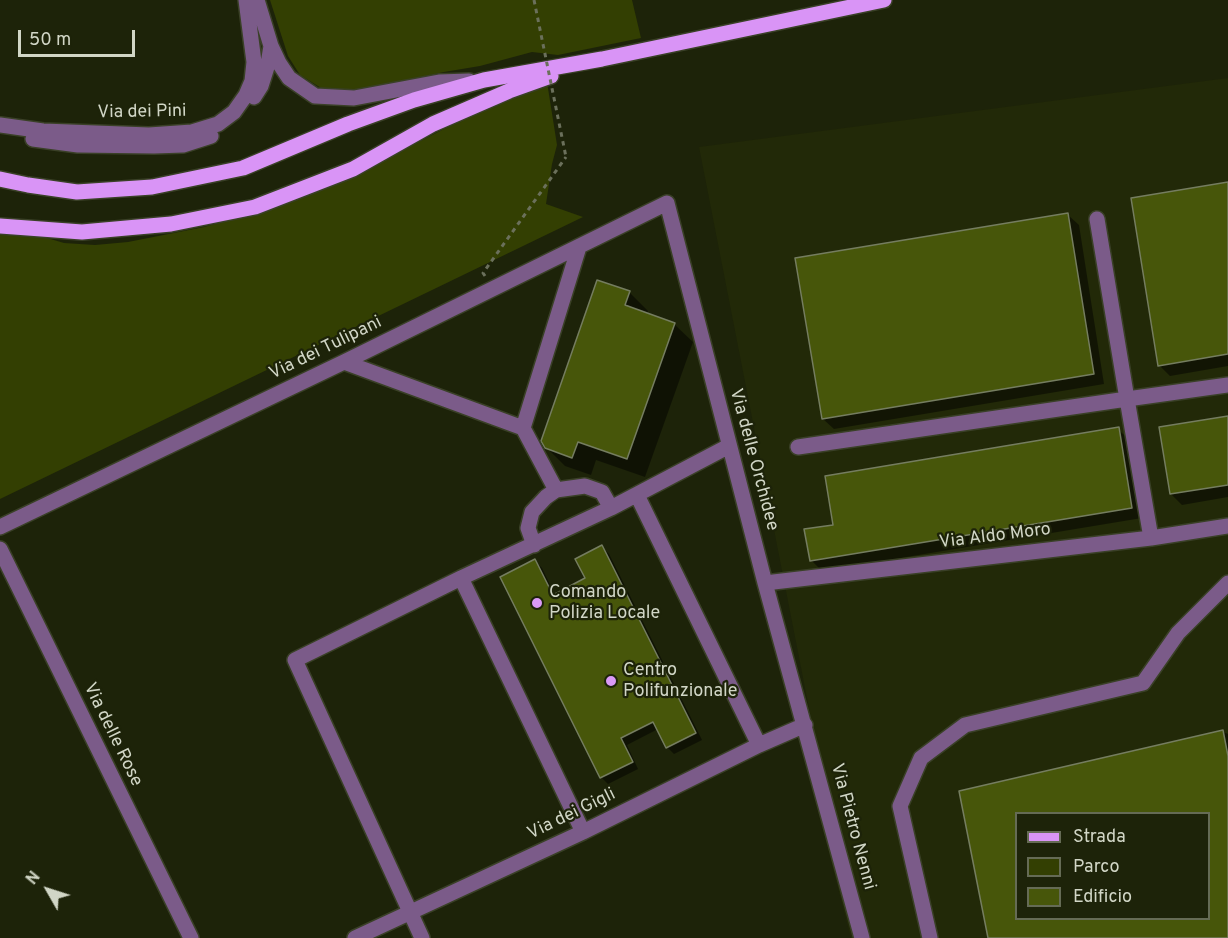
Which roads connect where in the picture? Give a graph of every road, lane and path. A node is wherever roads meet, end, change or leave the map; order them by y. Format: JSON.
{"nodes":[{"id":1,"x":246,"y":0,"type":"edge"},
{"id":2,"x":257,"y":0,"type":"edge"},
{"id":3,"x":534,"y":0,"type":"edge"},
{"id":4,"x":884,"y":0,"type":"edge"},
{"id":5,"x":271,"y":46,"type":"junction"},
{"id":6,"x":602,"y":59,"type":"junction"},
{"id":7,"x":483,"y":80,"type":"junction"},
{"id":8,"x":0,"y":125,"type":"edge"},
{"id":9,"x":0,"y":134,"type":"edge"},
{"id":10,"x":0,"y":178,"type":"edge"},
{"id":11,"x":667,"y":203,"type":"joint"},
{"id":12,"x":1097,"y":219,"type":"dead end"},
{"id":13,"x":0,"y":226,"type":"edge"},
{"id":14,"x":579,"y":247,"type":"junction"},
{"id":15,"x":492,"y":289,"type":"junction"},
{"id":16,"x":344,"y":362,"type":"junction"},
{"id":17,"x":1228,"y":385,"type":"edge"},
{"id":18,"x":1127,"y":399,"type":"junction"},
{"id":19,"x":523,"y":428,"type":"junction"},
{"id":20,"x":729,"y":446,"type":"junction"},
{"id":21,"x":798,"y":447,"type":"dead end"},
{"id":22,"x":556,"y":490,"type":"junction"},
{"id":23,"x":637,"y":495,"type":"junction"},
{"id":24,"x":611,"y":508,"type":"junction"},
{"id":25,"x":1228,"y":526,"type":"edge"},
{"id":26,"x":0,"y":527,"type":"edge"},
{"id":27,"x":1151,"y":538,"type":"junction"},
{"id":28,"x":534,"y":545,"type":"junction"},
{"id":29,"x":0,"y":549,"type":"edge"},
{"id":30,"x":461,"y":578,"type":"junction"},
{"id":31,"x":765,"y":583,"type":"junction"},
{"id":32,"x":1228,"y":583,"type":"edge"},
{"id":33,"x":805,"y":726,"type":"junction"},
{"id":34,"x":759,"y":745,"type":"junction"},
{"id":35,"x":583,"y":832,"type":"junction"},
{"id":36,"x":410,"y":913,"type":"junction"},
{"id":37,"x":190,"y":938,"type":"edge"},
{"id":38,"x":355,"y":938,"type":"edge"},
{"id":39,"x":422,"y":938,"type":"edge"},
{"id":40,"x":862,"y":938,"type":"edge"},
{"id":41,"x":930,"y":938,"type":"edge"}],
"edges":[{"from":1,"to":8,"type":"street","name":"Via dei Pini"},
{"from":2,"to":5,"type":"street","name":"Via dei Pini"},
{"from":3,"to":15,"type":"path","bridge":true},
{"from":4,"to":6,"type":"main road"},
{"from":5,"to":7,"type":"street","name":"Via dei Pini"},
{"from":5,"to":9,"type":"street","name":"Via dei Pini"},
{"from":6,"to":7,"type":"main road"},
{"from":6,"to":13,"type":"main road"},
{"from":7,"to":10,"type":"main road"},
{"from":11,"to":14,"type":"street","name":"Via dei Tulipani"},
{"from":11,"to":20,"type":"street","name":"Via delle Orchidee"},
{"from":12,"to":18,"type":"street"},
{"from":14,"to":15,"type":"street","name":"Via dei Tulipani"},
{"from":14,"to":19,"type":"street"},
{"from":15,"to":16,"type":"street","name":"Via dei Tulipani"},
{"from":16,"to":19,"type":"street"},
{"from":16,"to":26,"type":"street","name":"Via dei Tulipani"},
{"from":17,"to":18,"type":"street"},
{"from":18,"to":21,"type":"street"},
{"from":18,"to":27,"type":"street"},
{"from":19,"to":22,"type":"street"},
{"from":20,"to":23,"type":"street"},
{"from":20,"to":31,"type":"street","name":"Via delle Orchidee"},
{"from":22,"to":24,"type":"street"},
{"from":22,"to":28,"type":"street"},
{"from":23,"to":24,"type":"street"},
{"from":23,"to":34,"type":"street"},
{"from":24,"to":28,"type":"street"},
{"from":25,"to":27,"type":"street","name":"Via Aldo Moro"},
{"from":27,"to":31,"type":"street","name":"Via Aldo Moro"},
{"from":28,"to":30,"type":"street"},
{"from":29,"to":37,"type":"street","name":"Via delle Rose"},
{"from":30,"to":35,"type":"street"},
{"from":30,"to":36,"type":"street"},
{"from":31,"to":33,"type":"street","name":"Via delle Orchidee"},
{"from":32,"to":41,"type":"street"},
{"from":33,"to":34,"type":"street","name":"Via dei Gigli"},
{"from":33,"to":40,"type":"street","name":"Via Pietro Nenni"},
{"from":34,"to":35,"type":"street","name":"Via dei Gigli"},
{"from":35,"to":36,"type":"street","name":"Via dei Gigli"},
{"from":36,"to":38,"type":"street","name":"Via dei Gigli"},
{"from":36,"to":39,"type":"street"}]}
